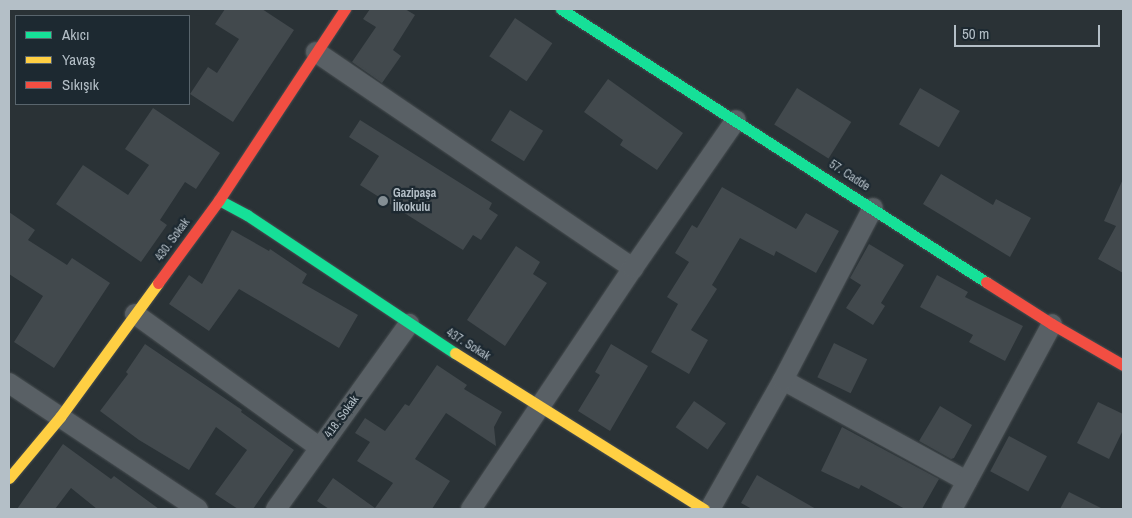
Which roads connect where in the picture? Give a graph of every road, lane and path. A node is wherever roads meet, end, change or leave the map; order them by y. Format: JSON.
{"nodes":[{"id":1,"x":345,"y":9,"type":"edge"},
{"id":2,"x":561,"y":9,"type":"edge"},
{"id":3,"x":316,"y":52,"type":"junction"},
{"id":4,"x":736,"y":120,"type":"junction"},
{"id":5,"x":219,"y":200,"type":"junction"},
{"id":6,"x":873,"y":208,"type":"junction"},
{"id":7,"x":633,"y":268,"type":"junction"},
{"id":8,"x":135,"y":314,"type":"junction"},
{"id":9,"x":409,"y":324,"type":"junction"},
{"id":10,"x":1052,"y":324,"type":"junction"},
{"id":11,"x":1123,"y":365,"type":"edge"},
{"id":12,"x":783,"y":380,"type":"junction"},
{"id":13,"x":9,"y":383,"type":"edge"},
{"id":14,"x":540,"y":407,"type":"junction"},
{"id":15,"x":60,"y":417,"type":"junction"},
{"id":16,"x":320,"y":448,"type":"junction"},
{"id":17,"x":9,"y":478,"type":"edge"},
{"id":18,"x":967,"y":481,"type":"junction"},
{"id":19,"x":198,"y":509,"type":"edge"},
{"id":20,"x":276,"y":509,"type":"edge"},
{"id":21,"x":470,"y":509,"type":"edge"},
{"id":22,"x":704,"y":509,"type":"edge"},
{"id":23,"x":710,"y":509,"type":"edge"},
{"id":24,"x":952,"y":509,"type":"edge"}],
"edges":[{"from":1,"to":3,"type":"street","name":"430. Sokak"},
{"from":2,"to":4,"type":"street","name":"57. Cadde"},
{"from":3,"to":5,"type":"street","name":"430. Sokak"},
{"from":3,"to":7,"type":"street"},
{"from":4,"to":6,"type":"street","name":"57. Cadde"},
{"from":4,"to":7,"type":"street"},
{"from":5,"to":8,"type":"street","name":"430. Sokak"},
{"from":5,"to":9,"type":"street","name":"437. Sokak"},
{"from":6,"to":10,"type":"street","name":"57. Cadde"},
{"from":6,"to":12,"type":"street"},
{"from":7,"to":14,"type":"street"},
{"from":8,"to":15,"type":"street","name":"430. Sokak"},
{"from":8,"to":16,"type":"street"},
{"from":9,"to":14,"type":"street","name":"437. Sokak"},
{"from":9,"to":16,"type":"street","name":"418. Sokak"},
{"from":10,"to":11,"type":"street","name":"57. Cadde"},
{"from":10,"to":18,"type":"street"},
{"from":12,"to":18,"type":"street"},
{"from":12,"to":23,"type":"street"},
{"from":13,"to":15,"type":"street"},
{"from":14,"to":21,"type":"street"},
{"from":14,"to":22,"type":"street","name":"437. Sokak"},
{"from":15,"to":17,"type":"street","name":"430. Sokak"},
{"from":15,"to":19,"type":"street"},
{"from":16,"to":20,"type":"street","name":"418. Sokak"},
{"from":18,"to":24,"type":"street"}]}
